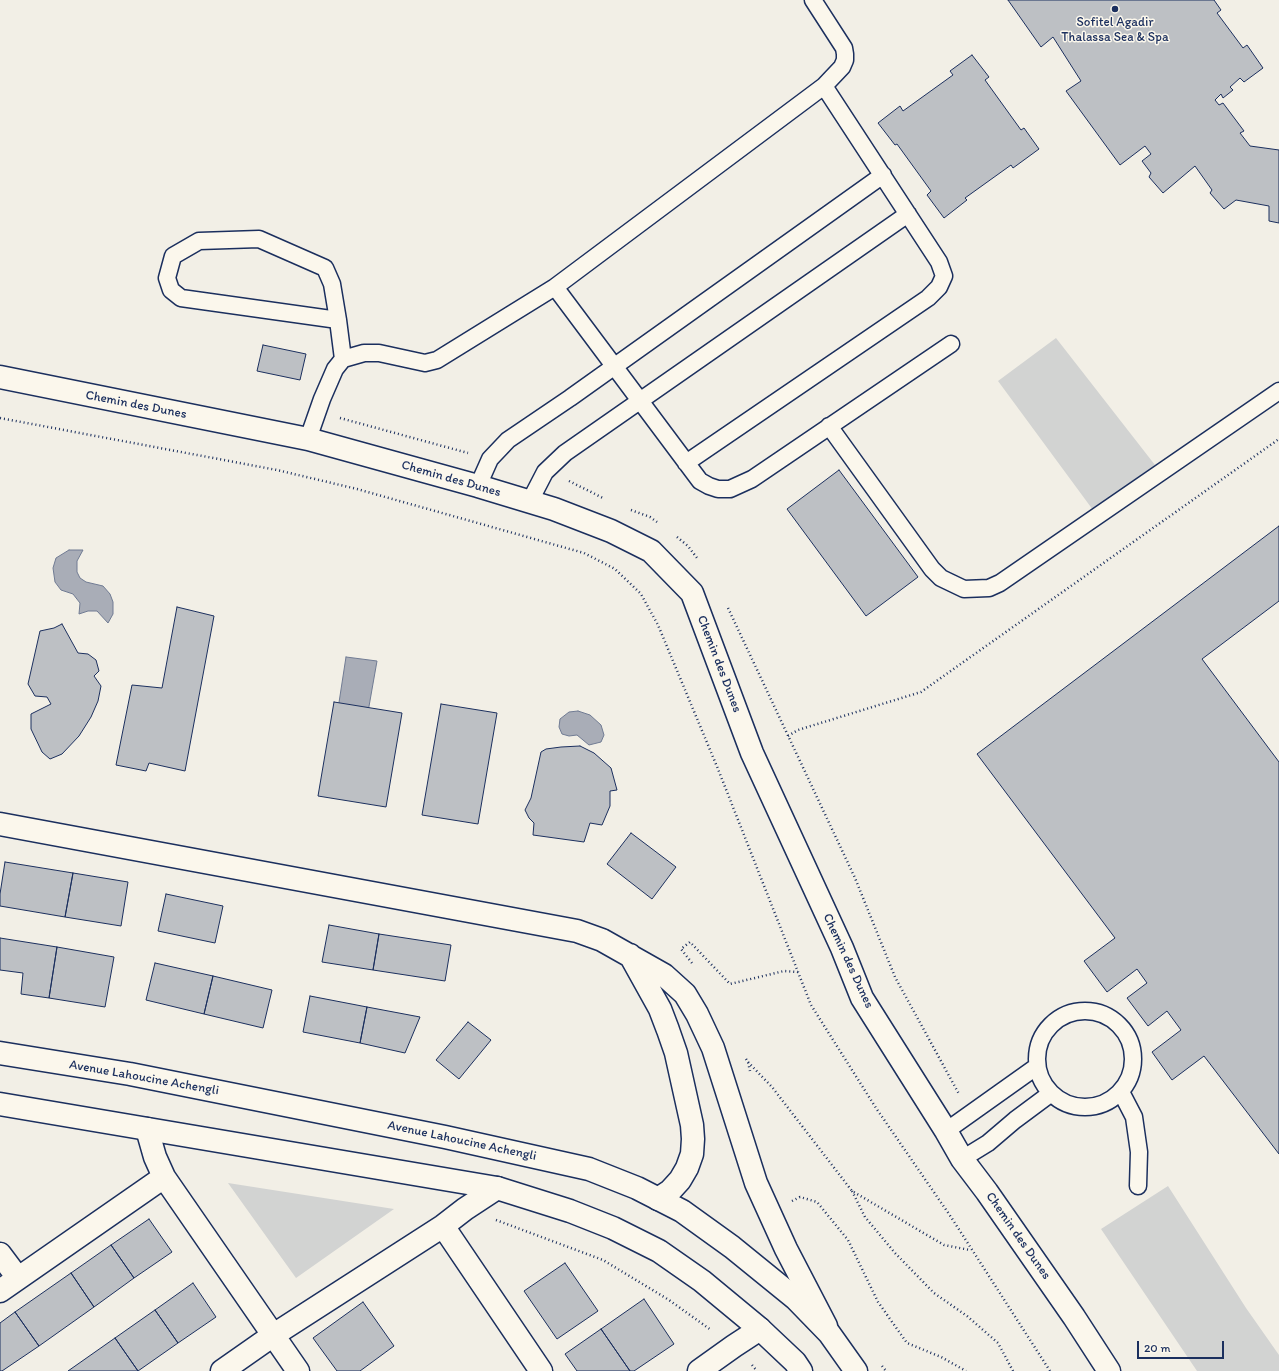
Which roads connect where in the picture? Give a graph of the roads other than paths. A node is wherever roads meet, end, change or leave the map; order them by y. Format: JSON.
{"nodes":[{"id":1,"x":812,"y":0,"type":"edge"},
{"id":2,"x":824,"y":86,"type":"junction"},
{"id":3,"x":883,"y":175,"type":"junction"},
{"id":4,"x":908,"y":214,"type":"junction"},
{"id":5,"x":554,"y":287,"type":"junction"},
{"id":6,"x":338,"y":320,"type":"junction"},
{"id":7,"x":952,"y":344,"type":"dead end"},
{"id":8,"x":343,"y":359,"type":"junction"},
{"id":9,"x":614,"y":366,"type":"junction"},
{"id":10,"x":0,"y":377,"type":"edge"},
{"id":11,"x":1279,"y":391,"type":"edge"},
{"id":12,"x":640,"y":401,"type":"junction"},
{"id":13,"x":829,"y":426,"type":"junction"},
{"id":14,"x":308,"y":439,"type":"junction"},
{"id":15,"x":686,"y":463,"type":"junction"},
{"id":16,"x":478,"y":486,"type":"junction"},
{"id":17,"x":530,"y":501,"type":"junction"},
{"id":18,"x":0,"y":824,"type":"edge"},
{"id":19,"x":630,"y":955,"type":"junction"},
{"id":20,"x":0,"y":1053,"type":"edge"},
{"id":21,"x":1036,"y":1067,"type":"junction"},
{"id":22,"x":1121,"y":1092,"type":"junction"},
{"id":23,"x":1050,"y":1094,"type":"junction"},
{"id":24,"x":0,"y":1104,"type":"edge"},
{"id":25,"x":147,"y":1129,"type":"junction"},
{"id":26,"x":946,"y":1131,"type":"junction"},
{"id":27,"x":962,"y":1159,"type":"junction"},
{"id":28,"x":164,"y":1177,"type":"junction"},
{"id":29,"x":1138,"y":1186,"type":"dead end"},
{"id":30,"x":497,"y":1188,"type":"junction"},
{"id":31,"x":658,"y":1199,"type":"junction"},
{"id":32,"x":443,"y":1226,"type":"junction"},
{"id":33,"x":0,"y":1254,"type":"edge"},
{"id":34,"x":18,"y":1278,"type":"junction"},
{"id":35,"x":0,"y":1291,"type":"edge"},
{"id":36,"x":760,"y":1329,"type":"junction"},
{"id":37,"x":829,"y":1333,"type":"junction"},
{"id":38,"x":272,"y":1336,"type":"junction"},
{"id":39,"x":222,"y":1371,"type":"edge"},
{"id":40,"x":298,"y":1371,"type":"edge"},
{"id":41,"x":541,"y":1371,"type":"edge"},
{"id":42,"x":699,"y":1371,"type":"edge"},
{"id":43,"x":801,"y":1371,"type":"edge"},
{"id":44,"x":856,"y":1371,"type":"edge"},
{"id":45,"x":1109,"y":1371,"type":"edge"}],
"edges":[{"from":1,"to":2,"type":"lane"},
{"from":2,"to":3,"type":"lane"},
{"from":2,"to":5,"type":"lane"},
{"from":3,"to":4,"type":"lane"},
{"from":3,"to":9,"type":"lane"},
{"from":4,"to":12,"type":"lane"},
{"from":4,"to":15,"type":"lane"},
{"from":5,"to":8,"type":"lane"},
{"from":5,"to":9,"type":"lane"},
{"from":6,"to":6,"type":"lane"},
{"from":6,"to":8,"type":"lane"},
{"from":7,"to":13,"type":"lane"},
{"from":8,"to":14,"type":"lane"},
{"from":9,"to":12,"type":"lane"},
{"from":9,"to":16,"type":"lane"},
{"from":10,"to":14,"type":"street","name":"Chemin des Dunes"},
{"from":11,"to":13,"type":"lane"},
{"from":12,"to":15,"type":"lane"},
{"from":12,"to":17,"type":"lane"},
{"from":13,"to":15,"type":"lane"},
{"from":14,"to":16,"type":"street","name":"Chemin des Dunes"},
{"from":16,"to":17,"type":"street","name":"Chemin des Dunes"},
{"from":17,"to":26,"type":"street","name":"Chemin des Dunes"},
{"from":18,"to":19,"type":"street"},
{"from":19,"to":31,"type":"street"},
{"from":19,"to":37,"type":"street"},
{"from":20,"to":31,"type":"street","name":"Avenue Lahoucine Achengli"},
{"from":21,"to":22,"type":"lane"},
{"from":21,"to":23,"type":"lane"},
{"from":21,"to":26,"type":"lane"},
{"from":22,"to":23,"type":"lane"},
{"from":22,"to":29,"type":"lane"},
{"from":23,"to":27,"type":"lane"},
{"from":24,"to":25,"type":"street"},
{"from":25,"to":28,"type":"street"},
{"from":25,"to":30,"type":"street"},
{"from":26,"to":27,"type":"street","name":"Chemin des Dunes"},
{"from":27,"to":45,"type":"street","name":"Chemin des Dunes"},
{"from":28,"to":34,"type":"street"},
{"from":28,"to":38,"type":"street"},
{"from":30,"to":32,"type":"street"},
{"from":30,"to":36,"type":"street"},
{"from":31,"to":37,"type":"street","name":"Avenue Lahoucine Achengli"},
{"from":32,"to":38,"type":"street"},
{"from":32,"to":41,"type":"street"},
{"from":33,"to":34,"type":"street"},
{"from":34,"to":35,"type":"street"},
{"from":36,"to":42,"type":"street"},
{"from":36,"to":43,"type":"street"},
{"from":37,"to":44,"type":"street","name":"Avenue Lahoucine Achengli"},
{"from":38,"to":39,"type":"street"},
{"from":38,"to":40,"type":"street"}]}
